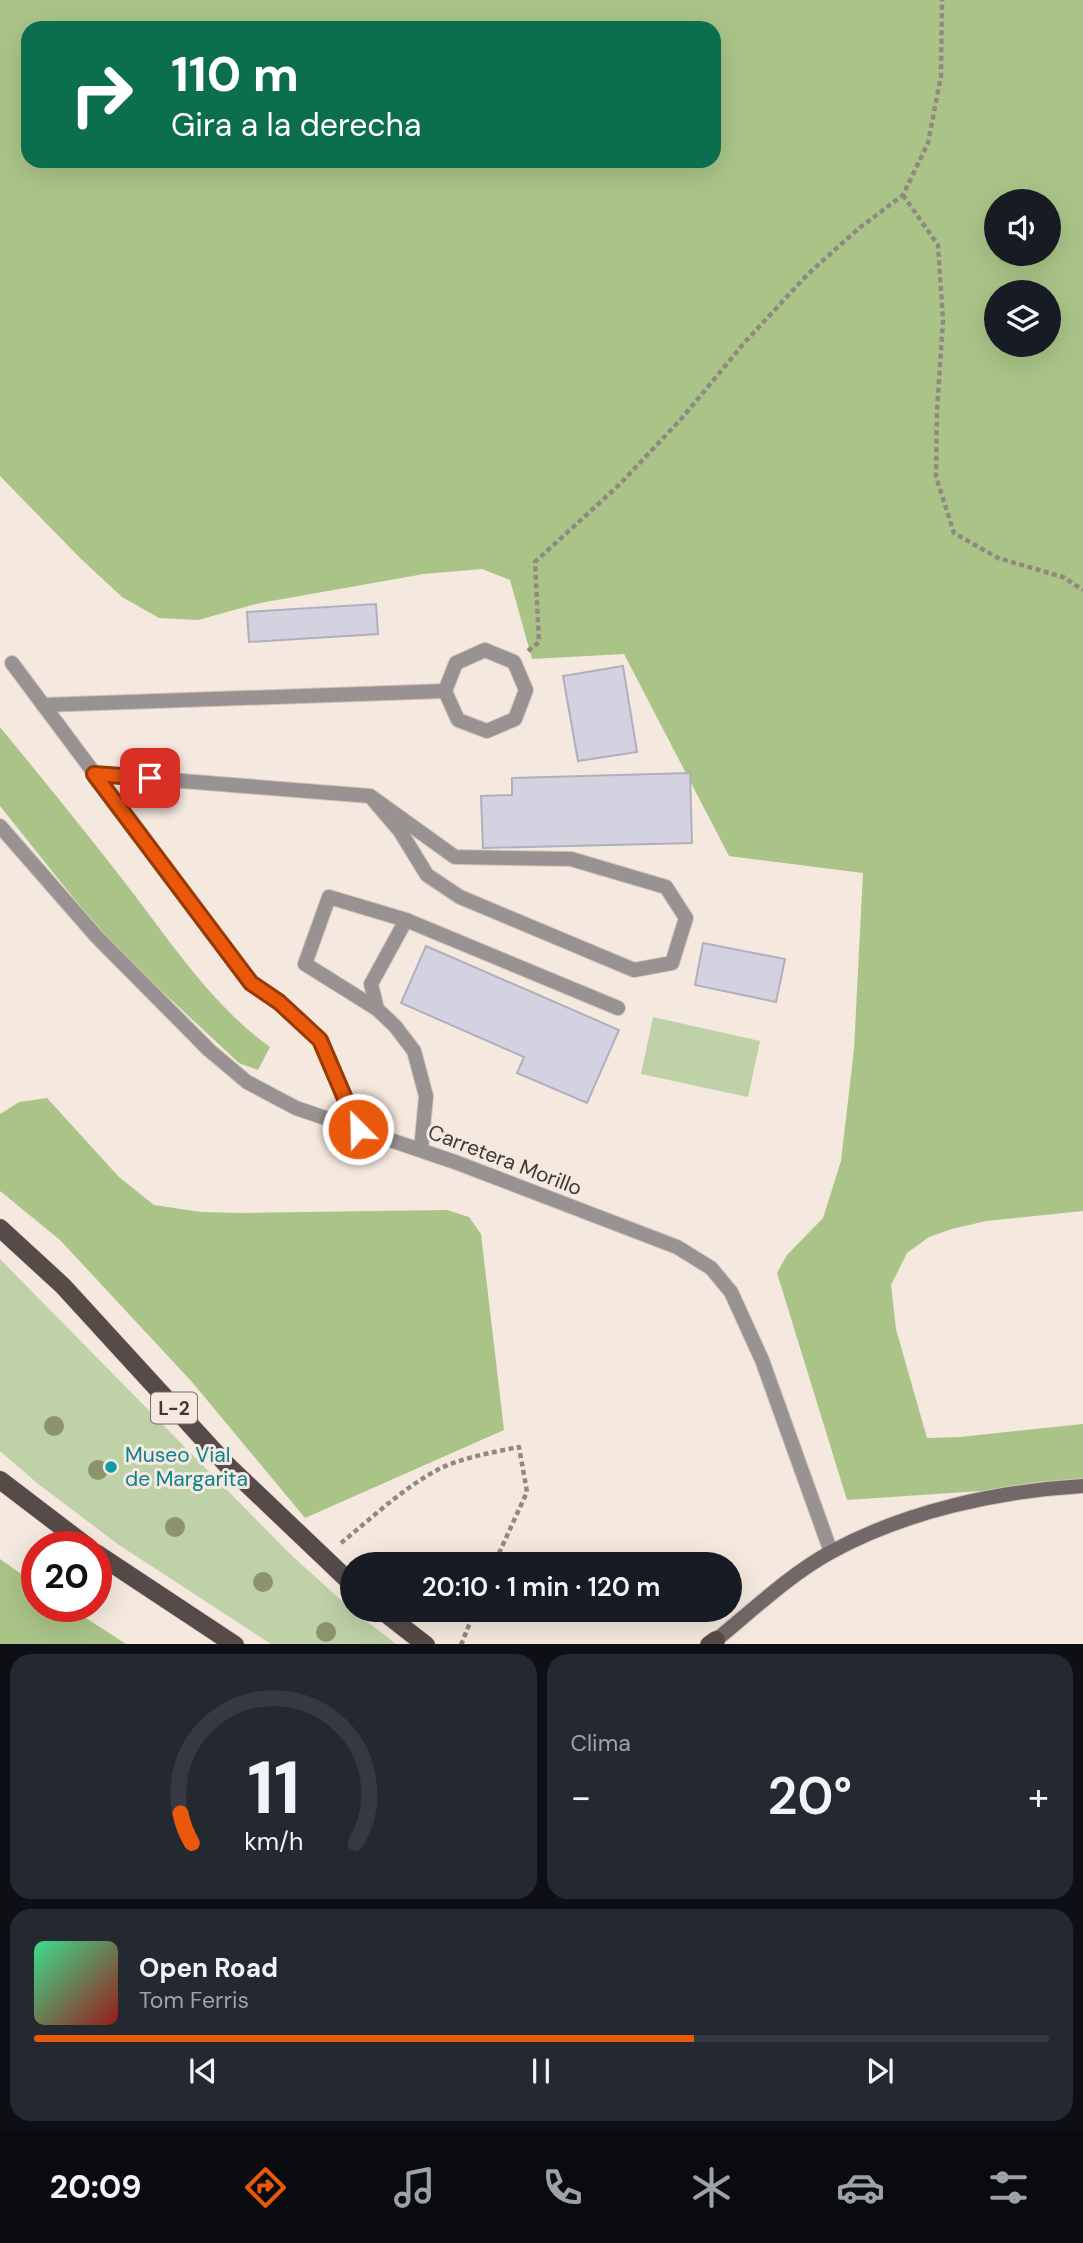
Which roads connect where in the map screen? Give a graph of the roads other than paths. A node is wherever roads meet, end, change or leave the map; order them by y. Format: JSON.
{"nodes":[{"id":1,"x":12,"y":663,"type":"dead end"},
{"id":2,"x":445,"y":691,"type":"junction"},
{"id":3,"x":43,"y":705,"type":"junction"},
{"id":4,"x":94,"y":774,"type":"junction"},
{"id":5,"x":370,"y":796,"type":"junction"},
{"id":6,"x":0,"y":827,"type":"edge"},
{"id":7,"x":406,"y":920,"type":"junction"},
{"id":8,"x":618,"y":1008,"type":"dead end"},
{"id":9,"x":377,"y":1009,"type":"junction"},
{"id":10,"x":358,"y":1129,"type":"junction"},
{"id":11,"x":421,"y":1150,"type":"junction"},
{"id":12,"x":0,"y":1228,"type":"edge"},
{"id":13,"x":0,"y":1480,"type":"edge"},
{"id":14,"x":1083,"y":1486,"type":"edge"},
{"id":15,"x":67,"y":1531,"type":"edge"},
{"id":16,"x":831,"y":1552,"type":"junction"},
{"id":17,"x":112,"y":1563,"type":"edge"},
{"id":18,"x":340,"y":1573,"type":"edge"},
{"id":19,"x":397,"y":1622,"type":"edge"},
{"id":20,"x":713,"y":1643,"type":"edge"},
{"id":21,"x":235,"y":1644,"type":"edge"},
{"id":22,"x":426,"y":1644,"type":"edge"}],
"edges":[{"from":1,"to":3,"type":"street"},
{"from":2,"to":2,"type":"street"},
{"from":2,"to":3,"type":"street"},
{"from":3,"to":4,"type":"street"},
{"from":4,"to":5,"type":"street"},
{"from":4,"to":10,"type":"street"},
{"from":5,"to":5,"type":"street"},
{"from":6,"to":10,"type":"street","name":"Carretera Morillo"},
{"from":7,"to":8,"type":"street"},
{"from":7,"to":9,"type":"street"},
{"from":7,"to":9,"type":"street"},
{"from":9,"to":11,"type":"street"},
{"from":10,"to":11,"type":"street","name":"Carretera Morillo"},
{"from":11,"to":16,"type":"street","name":"Carretera Morillo"},
{"from":12,"to":18,"type":"main road","number":"L-2"},
{"from":13,"to":15,"type":"main road"},
{"from":14,"to":16,"type":"street"},
{"from":16,"to":20,"type":"street"},
{"from":17,"to":21,"type":"main road"},
{"from":19,"to":22,"type":"main road"}]}
